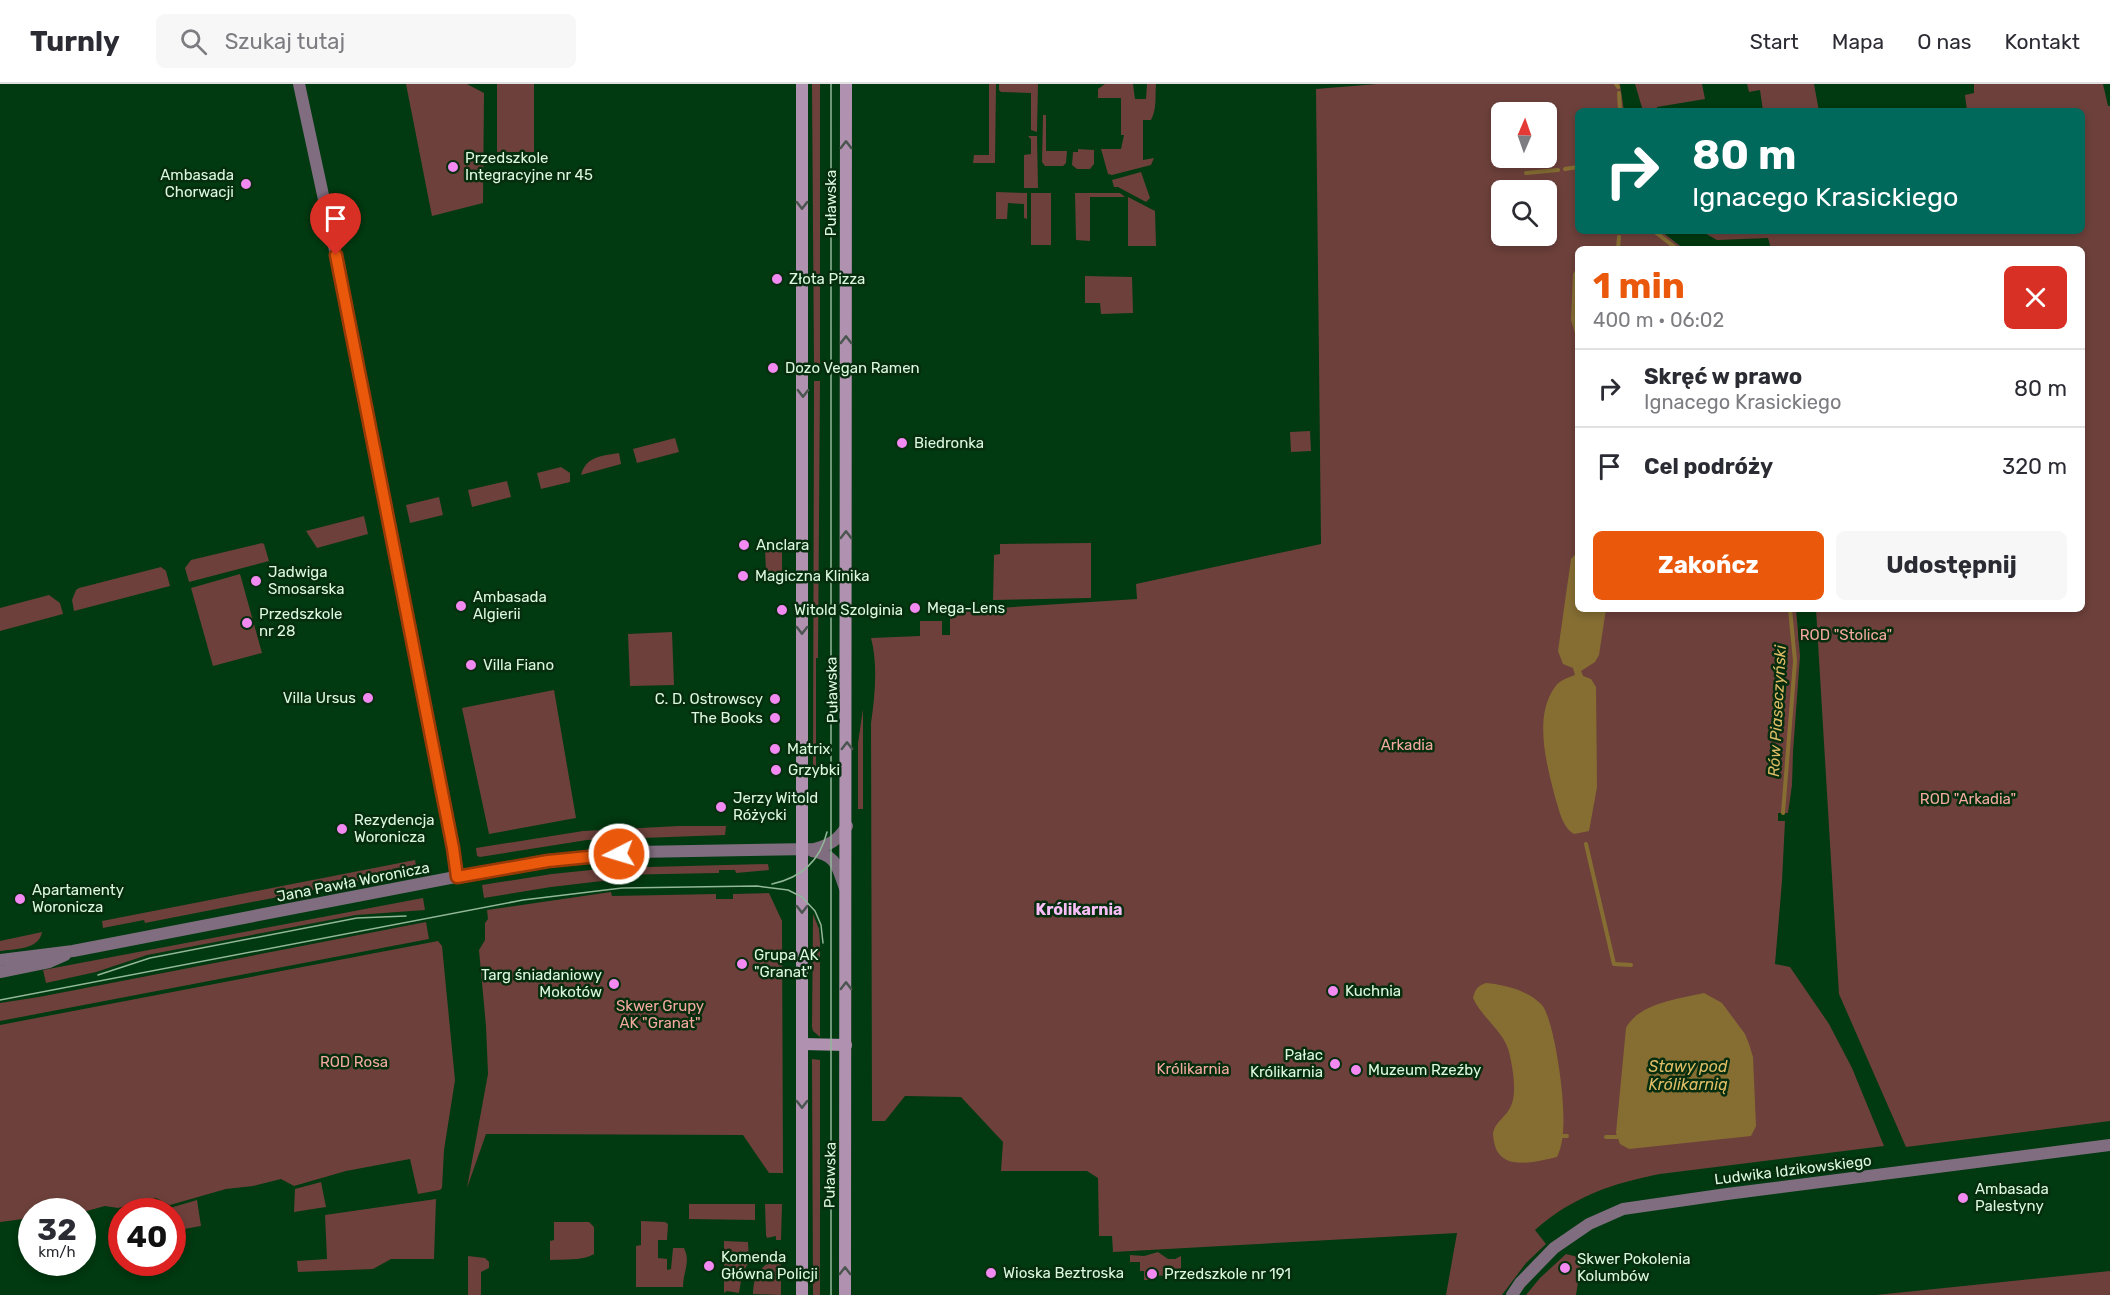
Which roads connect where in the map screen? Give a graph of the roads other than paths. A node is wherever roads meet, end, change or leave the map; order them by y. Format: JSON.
{"nodes":[{"id":1,"x":299,"y":84,"type":"edge"},
{"id":2,"x":802,"y":84,"type":"edge"},
{"id":3,"x":846,"y":84,"type":"edge"},
{"id":4,"x":847,"y":826,"type":"junction"},
{"id":5,"x":802,"y":850,"type":"junction"},
{"id":6,"x":457,"y":877,"type":"junction"},
{"id":7,"x":846,"y":890,"type":"junction"},
{"id":8,"x":73,"y":951,"type":"junction"},
{"id":9,"x":0,"y":960,"type":"edge"},
{"id":10,"x":0,"y":972,"type":"edge"},
{"id":11,"x":802,"y":1044,"type":"junction"},
{"id":12,"x":846,"y":1045,"type":"junction"},
{"id":13,"x":2110,"y":1145,"type":"edge"},
{"id":14,"x":802,"y":1295,"type":"edge"},
{"id":15,"x":845,"y":1295,"type":"edge"},
{"id":16,"x":1512,"y":1295,"type":"edge"}],
"edges":[{"from":1,"to":6,"type":"street"},
{"from":2,"to":5,"type":"main road","name":"Puławska","one_way":true},
{"from":4,"to":3,"type":"main road","name":"Puławska","one_way":true},
{"from":4,"to":5,"type":"street","name":"Jana Pawła Woronicza"},
{"from":4,"to":7,"type":"main road","name":"Puławska"},
{"from":5,"to":6,"type":"street","name":"Jana Pawła Woronicza"},
{"from":5,"to":7,"type":"street"},
{"from":5,"to":11,"type":"main road","name":"Puławska","one_way":true},
{"from":6,"to":8,"type":"street","name":"Jana Pawła Woronicza"},
{"from":12,"to":7,"type":"main road","name":"Puławska","one_way":true},
{"from":8,"to":9,"type":"street","name":"Jana Pawła Woronicza"},
{"from":8,"to":10,"type":"street","name":"Jana Pawła Woronicza"},
{"from":11,"to":12,"type":"main road"},
{"from":11,"to":14,"type":"main road","name":"Puławska","one_way":true},
{"from":15,"to":12,"type":"main road","name":"Puławska","one_way":true},
{"from":13,"to":16,"type":"street","name":"Ludwika Idzikowskiego"}]}
